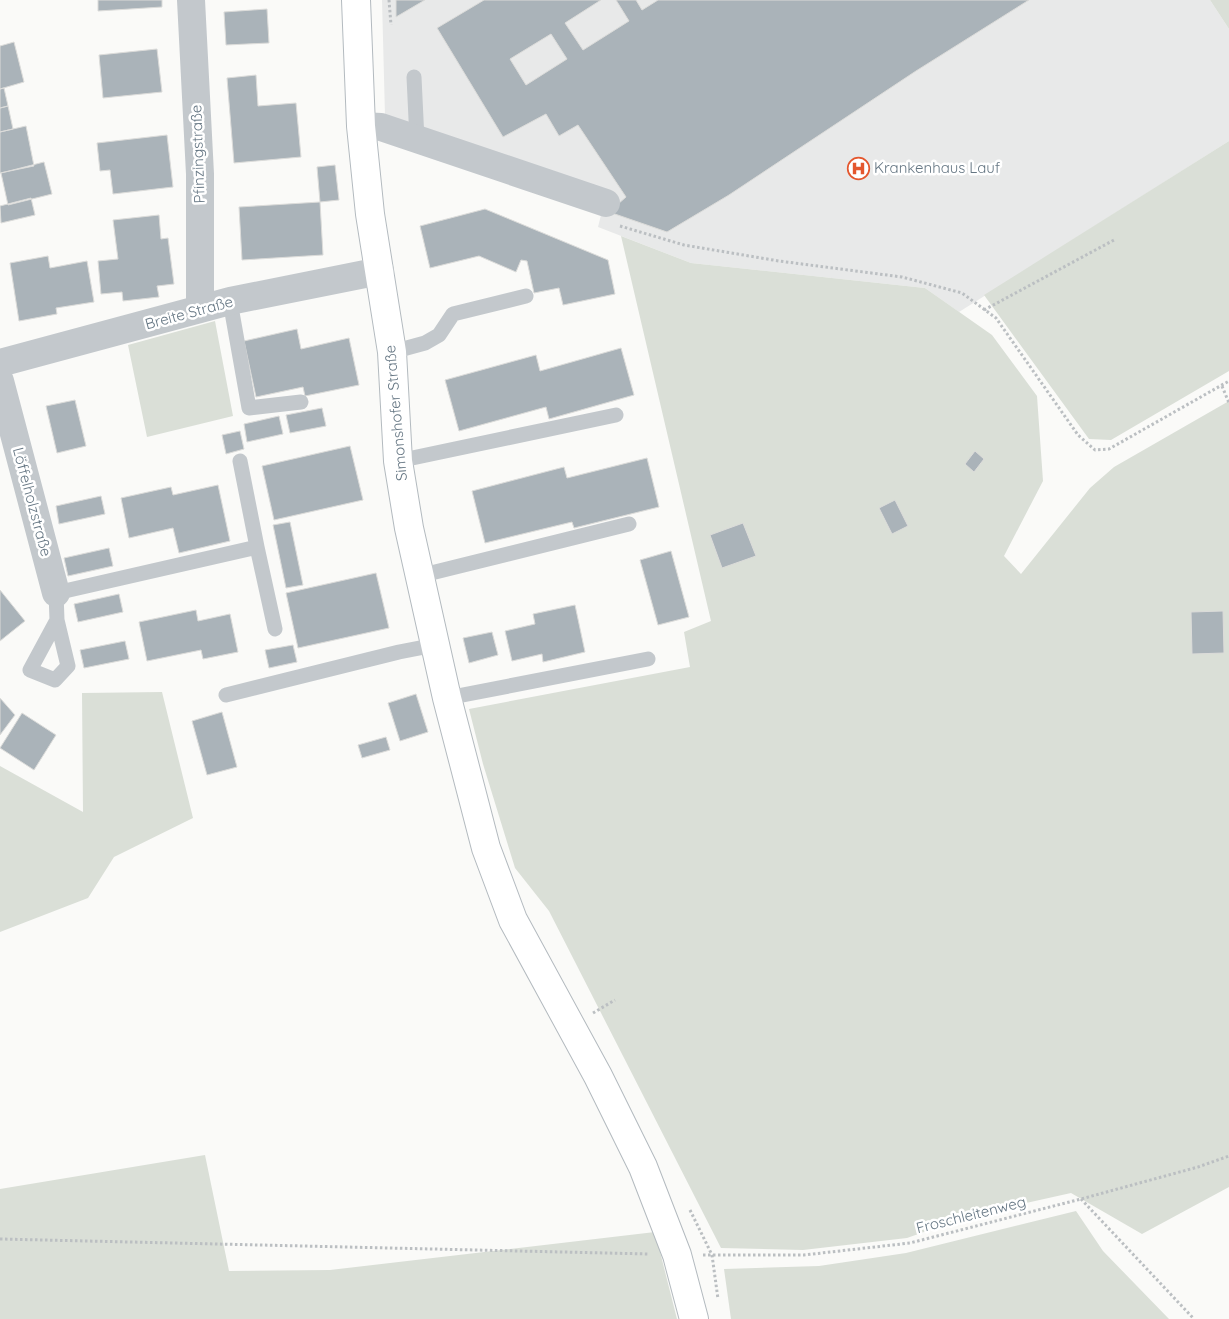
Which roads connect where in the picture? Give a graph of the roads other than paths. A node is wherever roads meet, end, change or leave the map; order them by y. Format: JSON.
{"nodes":[{"id":1,"x":191,"y":0,"type":"edge"},
{"id":2,"x":356,"y":0,"type":"edge"},
{"id":3,"x":414,"y":77,"type":"dead end"},
{"id":4,"x":361,"y":126,"type":"junction"},
{"id":5,"x":417,"y":140,"type":"junction"},
{"id":6,"x":606,"y":203,"type":"road end"},
{"id":7,"x":380,"y":271,"type":"junction"},
{"id":8,"x":526,"y":296,"type":"dead end"},
{"id":9,"x":230,"y":301,"type":"junction"},
{"id":10,"x":200,"y":308,"type":"junction"},
{"id":11,"x":392,"y":352,"type":"junction"},
{"id":12,"x":0,"y":363,"type":"edge"},
{"id":13,"x":0,"y":381,"type":"edge"},
{"id":14,"x":301,"y":402,"type":"dead end"},
{"id":15,"x":616,"y":414,"type":"dead end"},
{"id":16,"x":240,"y":461,"type":"dead end"},
{"id":17,"x":398,"y":461,"type":"junction"},
{"id":18,"x":629,"y":524,"type":"dead end"},
{"id":19,"x":257,"y":547,"type":"junction"},
{"id":20,"x":419,"y":576,"type":"junction"},
{"id":21,"x":56,"y":593,"type":"junction"},
{"id":22,"x":57,"y":620,"type":"dead end"},
{"id":23,"x":275,"y":629,"type":"dead end"},
{"id":24,"x":435,"y":645,"type":"junction"},
{"id":25,"x":648,"y":659,"type":"dead end"},
{"id":26,"x":226,"y":695,"type":"dead end"},
{"id":27,"x":447,"y":698,"type":"junction"},
{"id":28,"x":694,"y":1319,"type":"edge"}],
"edges":[{"from":1,"to":10,"type":"street","name":"Pfinzingstraße"},
{"from":2,"to":4,"type":"street","name":"Simonshofer Straße"},
{"from":3,"to":5,"type":"lane"},
{"from":4,"to":5,"type":"street"},
{"from":4,"to":7,"type":"street","name":"Simonshofer Straße"},
{"from":5,"to":6,"type":"street"},
{"from":7,"to":9,"type":"street","name":"Breite Straße"},
{"from":7,"to":11,"type":"street","name":"Simonshofer Straße"},
{"from":8,"to":11,"type":"lane"},
{"from":9,"to":10,"type":"street","name":"Breite Straße"},
{"from":9,"to":14,"type":"lane"},
{"from":10,"to":12,"type":"street","name":"Breite Straße"},
{"from":11,"to":17,"type":"street","name":"Simonshofer Straße"},
{"from":13,"to":21,"type":"street","name":"Löffelholzstraße"},
{"from":15,"to":17,"type":"lane"},
{"from":16,"to":19,"type":"lane"},
{"from":17,"to":20,"type":"street","name":"Simonshofer Straße"},
{"from":18,"to":20,"type":"lane"},
{"from":19,"to":21,"type":"lane"},
{"from":19,"to":23,"type":"lane"},
{"from":20,"to":24,"type":"street","name":"Simonshofer Straße"},
{"from":21,"to":22,"type":"lane"},
{"from":24,"to":26,"type":"lane"},
{"from":24,"to":27,"type":"street","name":"Simonshofer Straße"},
{"from":25,"to":27,"type":"lane"},
{"from":27,"to":28,"type":"street","name":"Simonshofer Straße"}]}
